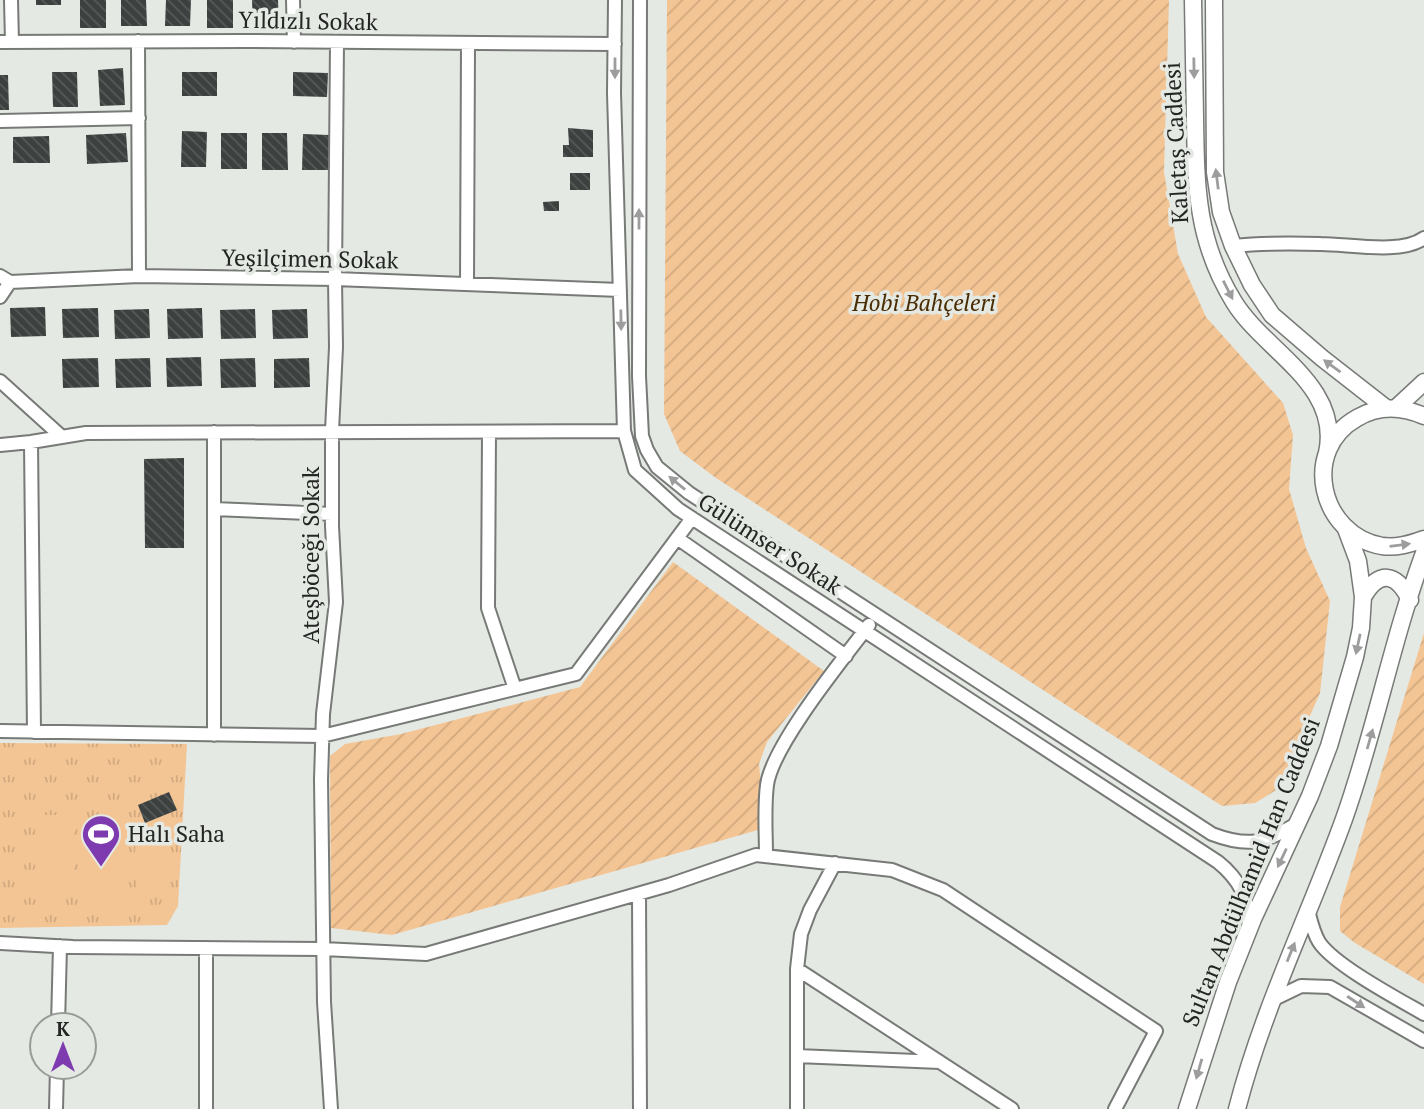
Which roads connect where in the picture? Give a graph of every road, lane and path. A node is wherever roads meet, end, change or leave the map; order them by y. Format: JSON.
{"nodes":[{"id":1,"x":11,"y":0,"type":"edge"},
{"id":2,"x":293,"y":0,"type":"edge"},
{"id":3,"x":615,"y":0,"type":"edge"},
{"id":4,"x":640,"y":0,"type":"edge"},
{"id":5,"x":1193,"y":0,"type":"edge"},
{"id":6,"x":1214,"y":0,"type":"edge"},
{"id":7,"x":138,"y":41,"type":"junction"},
{"id":8,"x":6,"y":42,"type":"edge"},
{"id":9,"x":293,"y":42,"type":"junction"},
{"id":10,"x":337,"y":43,"type":"junction"},
{"id":11,"x":468,"y":44,"type":"junction"},
{"id":12,"x":615,"y":44,"type":"junction"},
{"id":13,"x":139,"y":118,"type":"junction"},
{"id":14,"x":0,"y":121,"type":"edge"},
{"id":15,"x":1424,"y":238,"type":"edge"},
{"id":16,"x":1233,"y":246,"type":"junction"},
{"id":17,"x":139,"y":276,"type":"junction"},
{"id":18,"x":5,"y":279,"type":"edge"},
{"id":19,"x":334,"y":279,"type":"junction"},
{"id":20,"x":467,"y":284,"type":"junction"},
{"id":21,"x":621,"y":290,"type":"junction"},
{"id":22,"x":0,"y":297,"type":"edge"},
{"id":23,"x":0,"y":380,"type":"edge"},
{"id":24,"x":1424,"y":382,"type":"edge"},
{"id":25,"x":1391,"y":408,"type":"junction"},
{"id":26,"x":1424,"y":416,"type":"edge"},
{"id":27,"x":332,"y":431,"type":"junction"},
{"id":28,"x":624,"y":431,"type":"junction"},
{"id":29,"x":214,"y":432,"type":"junction"},
{"id":30,"x":489,"y":432,"type":"junction"},
{"id":31,"x":62,"y":437,"type":"junction"},
{"id":32,"x":31,"y":442,"type":"junction"},
{"id":33,"x":0,"y":444,"type":"edge"},
{"id":34,"x":1327,"y":453,"type":"junction"},
{"id":35,"x":214,"y":509,"type":"junction"},
{"id":36,"x":332,"y":514,"type":"junction"},
{"id":37,"x":692,"y":518,"type":"junction"},
{"id":38,"x":1346,"y":529,"type":"junction"},
{"id":39,"x":677,"y":538,"type":"junction"},
{"id":40,"x":1424,"y":539,"type":"edge"},
{"id":41,"x":1424,"y":553,"type":"edge"},
{"id":42,"x":1363,"y":597,"type":"junction"},
{"id":43,"x":1409,"y":600,"type":"junction"},
{"id":44,"x":876,"y":616,"type":"junction"},
{"id":45,"x":864,"y":631,"type":"junction"},
{"id":46,"x":846,"y":656,"type":"junction"},
{"id":47,"x":515,"y":689,"type":"junction"},
{"id":48,"x":0,"y":731,"type":"edge"},
{"id":49,"x":34,"y":732,"type":"junction"},
{"id":50,"x":214,"y":735,"type":"junction"},
{"id":51,"x":322,"y":736,"type":"junction"},
{"id":52,"x":1299,"y":822,"type":"junction"},
{"id":53,"x":766,"y":856,"type":"junction"},
{"id":54,"x":835,"y":863,"type":"junction"},
{"id":55,"x":639,"y":894,"type":"junction"},
{"id":56,"x":1308,"y":910,"type":"junction"},
{"id":57,"x":1249,"y":929,"type":"junction"},
{"id":58,"x":0,"y":943,"type":"edge"},
{"id":59,"x":60,"y":946,"type":"junction"},
{"id":60,"x":206,"y":948,"type":"junction"},
{"id":61,"x":323,"y":949,"type":"junction"},
{"id":62,"x":797,"y":970,"type":"junction"},
{"id":63,"x":1271,"y":1000,"type":"junction"},
{"id":64,"x":58,"y":1011,"type":"edge"},
{"id":65,"x":1424,"y":1014,"type":"edge"},
{"id":66,"x":1424,"y":1041,"type":"edge"},
{"id":67,"x":797,"y":1056,"type":"junction"},
{"id":68,"x":943,"y":1063,"type":"junction"},
{"id":69,"x":57,"y":1081,"type":"edge"},
{"id":70,"x":56,"y":1109,"type":"edge"},
{"id":71,"x":206,"y":1109,"type":"edge"},
{"id":72,"x":331,"y":1109,"type":"edge"},
{"id":73,"x":640,"y":1109,"type":"edge"},
{"id":74,"x":797,"y":1109,"type":"edge"},
{"id":75,"x":1012,"y":1109,"type":"edge"},
{"id":76,"x":1115,"y":1109,"type":"edge"},
{"id":77,"x":1188,"y":1109,"type":"edge"},
{"id":78,"x":1237,"y":1109,"type":"edge"}],
"edges":[{"from":1,"to":8,"type":"street"},
{"from":2,"to":9,"type":"street"},
{"from":3,"to":12,"type":"street","name":"Gülümser Sokak"},
{"from":44,"to":4,"type":"street","one_way":true},
{"from":5,"to":34,"type":"main road","name":"Kaletaş Caddesi","one_way":true},
{"from":16,"to":6,"type":"main road","name":"Kaletaş Caddesi","one_way":true},
{"from":7,"to":8,"type":"street","name":"Yıldızlı Sokak"},
{"from":7,"to":9,"type":"street","name":"Yıldızlı Sokak"},
{"from":7,"to":13,"type":"street"},
{"from":9,"to":10,"type":"street","name":"Yıldızlı Sokak"},
{"from":10,"to":11,"type":"street","name":"Yıldızlı Sokak"},
{"from":10,"to":19,"type":"street","name":"Ateşböceği Sokak"},
{"from":11,"to":12,"type":"street","name":"Yıldızlı Sokak"},
{"from":11,"to":20,"type":"street"},
{"from":12,"to":21,"type":"street","name":"Gülümser Sokak","one_way":true},
{"from":13,"to":14,"type":"street"},
{"from":13,"to":17,"type":"street"},
{"from":15,"to":16,"type":"street"},
{"from":25,"to":16,"type":"main road","name":"Kaletaş Caddesi","one_way":true},
{"from":17,"to":18,"type":"street","name":"Yeşilçimen Sokak"},
{"from":17,"to":19,"type":"street","name":"Yeşilçimen Sokak"},
{"from":18,"to":22,"type":"street"},
{"from":19,"to":20,"type":"street","name":"Yeşilçimen Sokak"},
{"from":19,"to":27,"type":"street","name":"Ateşböceği Sokak"},
{"from":20,"to":21,"type":"street","name":"Yeşilçimen Sokak"},
{"from":21,"to":28,"type":"street","name":"Gülümser Sokak","one_way":true},
{"from":23,"to":31,"type":"street"},
{"from":24,"to":25,"type":"main road"},
{"from":25,"to":26,"type":"main road"},
{"from":25,"to":34,"type":"main road"},
{"from":27,"to":29,"type":"street"},
{"from":27,"to":30,"type":"street"},
{"from":27,"to":36,"type":"street","name":"Ateşböceği Sokak"},
{"from":28,"to":30,"type":"street"},
{"from":28,"to":37,"type":"street","name":"Gülümser Sokak"},
{"from":29,"to":31,"type":"street"},
{"from":29,"to":35,"type":"street"},
{"from":30,"to":47,"type":"street"},
{"from":31,"to":32,"type":"street"},
{"from":32,"to":33,"type":"street"},
{"from":32,"to":49,"type":"street"},
{"from":34,"to":38,"type":"main road","name":"Kaletaş Caddesi"},
{"from":35,"to":36,"type":"street"},
{"from":35,"to":50,"type":"street"},
{"from":36,"to":51,"type":"street","name":"Ateşböceği Sokak"},
{"from":37,"to":39,"type":"street"},
{"from":37,"to":45,"type":"street","name":"Gülümser Sokak"},
{"from":38,"to":40,"type":"main road","one_way":true},
{"from":38,"to":42,"type":"main road","name":"Sultan Abdülhamid Han Caddesi"},
{"from":39,"to":46,"type":"street"},
{"from":39,"to":47,"type":"street"},
{"from":41,"to":43,"type":"main road"},
{"from":42,"to":43,"type":"main road"},
{"from":42,"to":52,"type":"main road","name":"Sultan Abdülhamid Han Caddesi","one_way":true},
{"from":56,"to":43,"type":"main road","one_way":true},
{"from":44,"to":45,"type":"street"},
{"from":44,"to":52,"type":"street"},
{"from":45,"to":46,"type":"street"},
{"from":45,"to":57,"type":"street","name":"Gülümser Sokak"},
{"from":46,"to":53,"type":"street"},
{"from":47,"to":51,"type":"street"},
{"from":48,"to":49,"type":"street"},
{"from":49,"to":50,"type":"street"},
{"from":50,"to":51,"type":"street"},
{"from":51,"to":61,"type":"street","name":"Ateşböceği Sokak"},
{"from":52,"to":57,"type":"main road","name":"Sultan Abdülhamid Han Caddesi","one_way":true},
{"from":53,"to":54,"type":"street"},
{"from":53,"to":55,"type":"street"},
{"from":54,"to":62,"type":"street"},
{"from":54,"to":76,"type":"street"},
{"from":55,"to":61,"type":"street"},
{"from":55,"to":73,"type":"street"},
{"from":63,"to":56,"type":"main road","one_way":true},
{"from":56,"to":65,"type":"street"},
{"from":57,"to":77,"type":"main road","name":"Sultan Abdülhamid Han Caddesi","one_way":true},
{"from":58,"to":59,"type":"street"},
{"from":59,"to":60,"type":"street"},
{"from":59,"to":64,"type":"street"},
{"from":60,"to":61,"type":"street"},
{"from":60,"to":71,"type":"street"},
{"from":61,"to":72,"type":"street","name":"Ateşböceği Sokak"},
{"from":62,"to":67,"type":"street"},
{"from":62,"to":68,"type":"street"},
{"from":63,"to":66,"type":"street","one_way":true},
{"from":63,"to":78,"type":"main road"},
{"from":67,"to":68,"type":"street"},
{"from":67,"to":74,"type":"street"},
{"from":68,"to":75,"type":"street"},
{"from":69,"to":70,"type":"street"}]}
